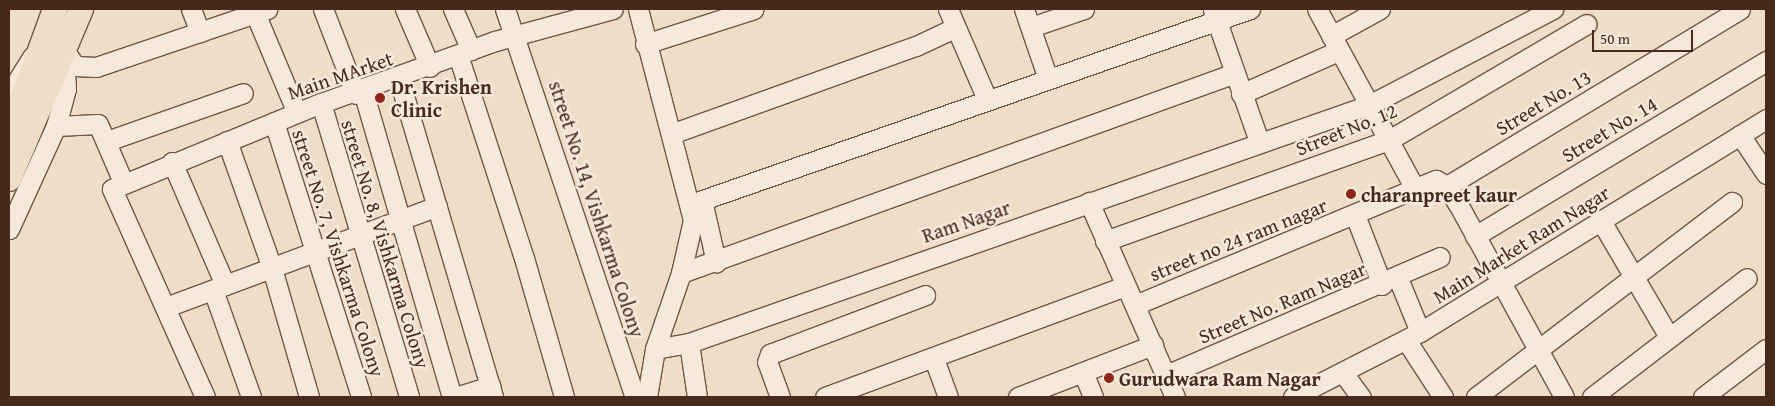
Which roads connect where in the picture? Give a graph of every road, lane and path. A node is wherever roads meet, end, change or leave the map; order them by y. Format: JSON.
{"nodes":[{"id":1,"x":55,"y":9,"type":"edge"},
{"id":2,"x":81,"y":9,"type":"edge"},
{"id":3,"x":192,"y":9,"type":"edge"},
{"id":4,"x":323,"y":9,"type":"edge"},
{"id":5,"x":405,"y":9,"type":"edge"},
{"id":6,"x":453,"y":9,"type":"edge"},
{"id":7,"x":505,"y":9,"type":"edge"},
{"id":8,"x":614,"y":9,"type":"edge"},
{"id":9,"x":638,"y":9,"type":"edge"},
{"id":10,"x":754,"y":9,"type":"edge"},
{"id":11,"x":948,"y":9,"type":"edge"},
{"id":12,"x":1024,"y":9,"type":"edge"},
{"id":13,"x":1084,"y":9,"type":"edge"},
{"id":14,"x":1250,"y":9,"type":"edge"},
{"id":15,"x":1316,"y":9,"type":"edge"},
{"id":16,"x":1380,"y":9,"type":"edge"},
{"id":17,"x":1553,"y":9,"type":"edge"},
{"id":18,"x":1740,"y":9,"type":"edge"},
{"id":19,"x":261,"y":11,"type":"edge"},
{"id":20,"x":570,"y":13,"type":"edge"},
{"id":21,"x":1214,"y":15,"type":"edge"},
{"id":22,"x":1587,"y":24,"type":"dead end"},
{"id":23,"x":1030,"y":27,"type":"junction"},
{"id":24,"x":954,"y":28,"type":"junction"},
{"id":25,"x":200,"y":32,"type":"junction"},
{"id":26,"x":516,"y":34,"type":"junction"},
{"id":27,"x":1334,"y":43,"type":"junction"},
{"id":28,"x":645,"y":44,"type":"junction"},
{"id":29,"x":53,"y":45,"type":"junction"},
{"id":30,"x":464,"y":53,"type":"junction"},
{"id":31,"x":1766,"y":61,"type":"edge"},
{"id":32,"x":430,"y":67,"type":"junction"},
{"id":33,"x":1235,"y":74,"type":"junction"},
{"id":34,"x":399,"y":79,"type":"junction"},
{"id":35,"x":1048,"y":79,"type":"junction"},
{"id":36,"x":20,"y":86,"type":"edge"},
{"id":37,"x":359,"y":92,"type":"junction"},
{"id":38,"x":243,"y":94,"type":"dead end"},
{"id":39,"x":1242,"y":94,"type":"junction"},
{"id":40,"x":987,"y":99,"type":"junction"},
{"id":41,"x":321,"y":103,"type":"junction"},
{"id":42,"x":1369,"y":105,"type":"junction"},
{"id":43,"x":297,"y":113,"type":"junction"},
{"id":44,"x":1766,"y":119,"type":"edge"},
{"id":45,"x":274,"y":122,"type":"junction"},
{"id":46,"x":56,"y":126,"type":"junction"},
{"id":47,"x":671,"y":134,"type":"junction"},
{"id":48,"x":9,"y":135,"type":"edge"},
{"id":49,"x":1740,"y":135,"type":"junction"},
{"id":50,"x":1389,"y":140,"type":"junction"},
{"id":51,"x":107,"y":141,"type":"junction"},
{"id":52,"x":227,"y":141,"type":"junction"},
{"id":53,"x":1259,"y":141,"type":"junction"},
{"id":54,"x":172,"y":162,"type":"junction"},
{"id":55,"x":1766,"y":174,"type":"edge"},
{"id":56,"x":9,"y":179,"type":"edge"},
{"id":57,"x":123,"y":182,"type":"junction"},
{"id":58,"x":1447,"y":186,"type":"junction"},
{"id":59,"x":1414,"y":187,"type":"junction"},
{"id":60,"x":697,"y":202,"type":"junction"},
{"id":61,"x":1089,"y":202,"type":"junction"},
{"id":62,"x":1732,"y":202,"type":"dead end"},
{"id":63,"x":437,"y":206,"type":"junction"},
{"id":64,"x":1355,"y":215,"type":"junction"},
{"id":65,"x":398,"y":220,"type":"junction"},
{"id":66,"x":1601,"y":221,"type":"junction"},
{"id":67,"x":9,"y":229,"type":"edge"},
{"id":68,"x":360,"y":233,"type":"junction"},
{"id":69,"x":1475,"y":236,"type":"junction"},
{"id":70,"x":1105,"y":241,"type":"junction"},
{"id":71,"x":316,"y":249,"type":"junction"},
{"id":72,"x":1440,"y":257,"type":"dead end"},
{"id":73,"x":716,"y":262,"type":"junction"},
{"id":74,"x":271,"y":265,"type":"junction"},
{"id":75,"x":682,"y":273,"type":"junction"},
{"id":76,"x":1632,"y":274,"type":"junction"},
{"id":77,"x":1748,"y":278,"type":"dead end"},
{"id":78,"x":1390,"y":282,"type":"junction"},
{"id":79,"x":1499,"y":284,"type":"junction"},
{"id":80,"x":1125,"y":286,"type":"junction"},
{"id":81,"x":219,"y":287,"type":"junction"},
{"id":82,"x":925,"y":295,"type":"dead end"},
{"id":83,"x":1135,"y":306,"type":"junction"},
{"id":84,"x":166,"y":307,"type":"junction"},
{"id":85,"x":1413,"y":336,"type":"junction"},
{"id":86,"x":1669,"y":336,"type":"junction"},
{"id":87,"x":689,"y":343,"type":"junction"},
{"id":88,"x":1154,"y":345,"type":"junction"},
{"id":89,"x":655,"y":349,"type":"junction"},
{"id":90,"x":1537,"y":349,"type":"junction"},
{"id":91,"x":1766,"y":349,"type":"edge"},
{"id":92,"x":934,"y":359,"type":"junction"},
{"id":93,"x":1083,"y":372,"type":"junction"},
{"id":94,"x":1344,"y":374,"type":"junction"},
{"id":95,"x":1166,"y":375,"type":"junction"},
{"id":96,"x":491,"y":392,"type":"edge"},
{"id":97,"x":205,"y":397,"type":"edge"},
{"id":98,"x":251,"y":397,"type":"edge"},
{"id":99,"x":309,"y":397,"type":"edge"},
{"id":100,"x":361,"y":397,"type":"edge"},
{"id":101,"x":408,"y":397,"type":"edge"},
{"id":102,"x":454,"y":397,"type":"edge"},
{"id":103,"x":564,"y":397,"type":"edge"},
{"id":104,"x":635,"y":397,"type":"edge"},
{"id":105,"x":647,"y":397,"type":"edge"},
{"id":106,"x":698,"y":397,"type":"edge"},
{"id":107,"x":780,"y":397,"type":"edge"},
{"id":108,"x":825,"y":397,"type":"edge"},
{"id":109,"x":948,"y":397,"type":"edge"},
{"id":110,"x":1018,"y":397,"type":"edge"},
{"id":111,"x":1093,"y":397,"type":"edge"},
{"id":112,"x":1175,"y":397,"type":"edge"},
{"id":113,"x":1293,"y":397,"type":"edge"},
{"id":114,"x":1361,"y":397,"type":"edge"},
{"id":115,"x":1443,"y":397,"type":"edge"},
{"id":116,"x":1476,"y":397,"type":"edge"},
{"id":117,"x":1564,"y":397,"type":"edge"},
{"id":118,"x":1592,"y":397,"type":"edge"},
{"id":119,"x":1703,"y":397,"type":"edge"}],
"edges":[{"from":1,"to":29,"type":"main road"},
{"from":2,"to":29,"type":"main road"},
{"from":3,"to":25,"type":"street"},
{"from":4,"to":37,"type":"street"},
{"from":5,"to":32,"type":"street"},
{"from":6,"to":30,"type":"street"},
{"from":7,"to":26,"type":"street","name":"street No. 14, Vishkarma Colony"},
{"from":8,"to":20,"type":"street","name":"Main MArket"},
{"from":9,"to":28,"type":"street"},
{"from":10,"to":28,"type":"street"},
{"from":11,"to":24,"type":"street"},
{"from":12,"to":23,"type":"street"},
{"from":13,"to":23,"type":"street"},
{"from":14,"to":21,"type":"street"},
{"from":15,"to":27,"type":"street"},
{"from":16,"to":27,"type":"street"},
{"from":17,"to":42,"type":"street","name":"Ram Nagar"},
{"from":18,"to":58,"type":"street","name":"Street No. 13"},
{"from":19,"to":25,"type":"street"},
{"from":19,"to":43,"type":"street"},
{"from":20,"to":26,"type":"street","name":"Main MArket"},
{"from":21,"to":33,"type":"street"},
{"from":21,"to":35,"type":"street"},
{"from":22,"to":50,"type":"street","name":"Street No. 12"},
{"from":23,"to":35,"type":"street"},
{"from":24,"to":40,"type":"street"},
{"from":24,"to":47,"type":"street"},
{"from":25,"to":29,"type":"street"},
{"from":26,"to":30,"type":"street","name":"Main MArket"},
{"from":26,"to":104,"type":"street","name":"street No. 14, Vishkarma Colony"},
{"from":27,"to":39,"type":"street"},
{"from":27,"to":42,"type":"street"},
{"from":28,"to":47,"type":"street"},
{"from":29,"to":36,"type":"main road"},
{"from":29,"to":46,"type":"street"},
{"from":30,"to":32,"type":"street","name":"Main MArket"},
{"from":30,"to":103,"type":"street"},
{"from":31,"to":69,"type":"street","name":"Street No. 14"},
{"from":32,"to":34,"type":"street","name":"Main MArket"},
{"from":33,"to":39,"type":"street"},
{"from":33,"to":73,"type":"street"},
{"from":34,"to":37,"type":"street","name":"Main MArket"},
{"from":34,"to":63,"type":"street"},
{"from":35,"to":40,"type":"street"},
{"from":36,"to":48,"type":"main road"},
{"from":36,"to":56,"type":"main road"},
{"from":37,"to":41,"type":"street","name":"Main MArket"},
{"from":37,"to":65,"type":"street"},
{"from":38,"to":51,"type":"street"},
{"from":39,"to":53,"type":"street"},
{"from":40,"to":60,"type":"street"},
{"from":41,"to":43,"type":"street","name":"Main MArket"},
{"from":41,"to":68,"type":"street","name":"street No. 8, Vishkarma Colony"},
{"from":42,"to":50,"type":"street"},
{"from":42,"to":53,"type":"street","name":"Ram Nagar"},
{"from":43,"to":45,"type":"street","name":"Main MArket"},
{"from":44,"to":49,"type":"street","name":"Main Market Ram Nagar"},
{"from":45,"to":52,"type":"street","name":"Main MArket"},
{"from":45,"to":71,"type":"street","name":"street No. 7, Vishkarma Colony"},
{"from":46,"to":51,"type":"street"},
{"from":46,"to":67,"type":"street"},
{"from":47,"to":60,"type":"street"},
{"from":49,"to":55,"type":"street"},
{"from":49,"to":66,"type":"street","name":"Main Market Ram Nagar"},
{"from":50,"to":59,"type":"street"},
{"from":50,"to":70,"type":"street","name":"Street No. 12"},
{"from":51,"to":57,"type":"street"},
{"from":52,"to":54,"type":"street","name":"Main MArket"},
{"from":52,"to":74,"type":"street"},
{"from":53,"to":61,"type":"street","name":"Ram Nagar"},
{"from":54,"to":57,"type":"street","name":"Main MArket"},
{"from":54,"to":81,"type":"street"},
{"from":57,"to":84,"type":"street"},
{"from":58,"to":59,"type":"street","name":"street no 24 ram nagar"},
{"from":58,"to":69,"type":"street"},
{"from":59,"to":64,"type":"street","name":"street no 24 ram nagar"},
{"from":60,"to":73,"type":"street"},
{"from":60,"to":75,"type":"street"},
{"from":61,"to":70,"type":"street"},
{"from":61,"to":87,"type":"street","name":"Ram Nagar"},
{"from":62,"to":76,"type":"street"},
{"from":63,"to":65,"type":"street"},
{"from":63,"to":96,"type":"street"},
{"from":64,"to":78,"type":"street"},
{"from":64,"to":83,"type":"street","name":"street no 24 ram nagar"},
{"from":65,"to":68,"type":"street"},
{"from":65,"to":102,"type":"street"},
{"from":66,"to":76,"type":"street"},
{"from":66,"to":79,"type":"street","name":"Main Market Ram Nagar"},
{"from":68,"to":71,"type":"street"},
{"from":68,"to":101,"type":"street","name":"street No. 8, Vishkarma Colony"},
{"from":69,"to":79,"type":"street"},
{"from":70,"to":80,"type":"street"},
{"from":71,"to":74,"type":"street"},
{"from":71,"to":100,"type":"street","name":"street No. 7, Vishkarma Colony"},
{"from":72,"to":78,"type":"street","name":"Street No. Ram Nagar"},
{"from":73,"to":75,"type":"street"},
{"from":74,"to":81,"type":"street"},
{"from":74,"to":99,"type":"street"},
{"from":75,"to":89,"type":"street"},
{"from":76,"to":86,"type":"street"},
{"from":76,"to":90,"type":"street"},
{"from":77,"to":86,"type":"street"},
{"from":78,"to":85,"type":"street"},
{"from":78,"to":95,"type":"street","name":"Street No. Ram Nagar"},
{"from":79,"to":85,"type":"street","name":"Main Market Ram Nagar"},
{"from":79,"to":90,"type":"street"},
{"from":80,"to":83,"type":"street"},
{"from":80,"to":92,"type":"street"},
{"from":81,"to":84,"type":"street"},
{"from":81,"to":98,"type":"street"},
{"from":82,"to":107,"type":"street"},
{"from":83,"to":88,"type":"street"},
{"from":84,"to":97,"type":"street"},
{"from":85,"to":94,"type":"street","name":"Main Market Ram Nagar"},
{"from":85,"to":115,"type":"street"},
{"from":86,"to":118,"type":"street"},
{"from":87,"to":89,"type":"street","name":"Ram Nagar"},
{"from":87,"to":106,"type":"street"},
{"from":88,"to":93,"type":"street"},
{"from":88,"to":95,"type":"street"},
{"from":89,"to":105,"type":"street"},
{"from":90,"to":116,"type":"street"},
{"from":90,"to":117,"type":"street"},
{"from":91,"to":119,"type":"street"},
{"from":92,"to":108,"type":"street"},
{"from":92,"to":109,"type":"street"},
{"from":93,"to":110,"type":"street"},
{"from":93,"to":111,"type":"street"},
{"from":94,"to":113,"type":"street","name":"Main Market Ram Nagar"},
{"from":94,"to":114,"type":"street"},
{"from":95,"to":112,"type":"street"},
{"from":96,"to":102,"type":"street"}]}
